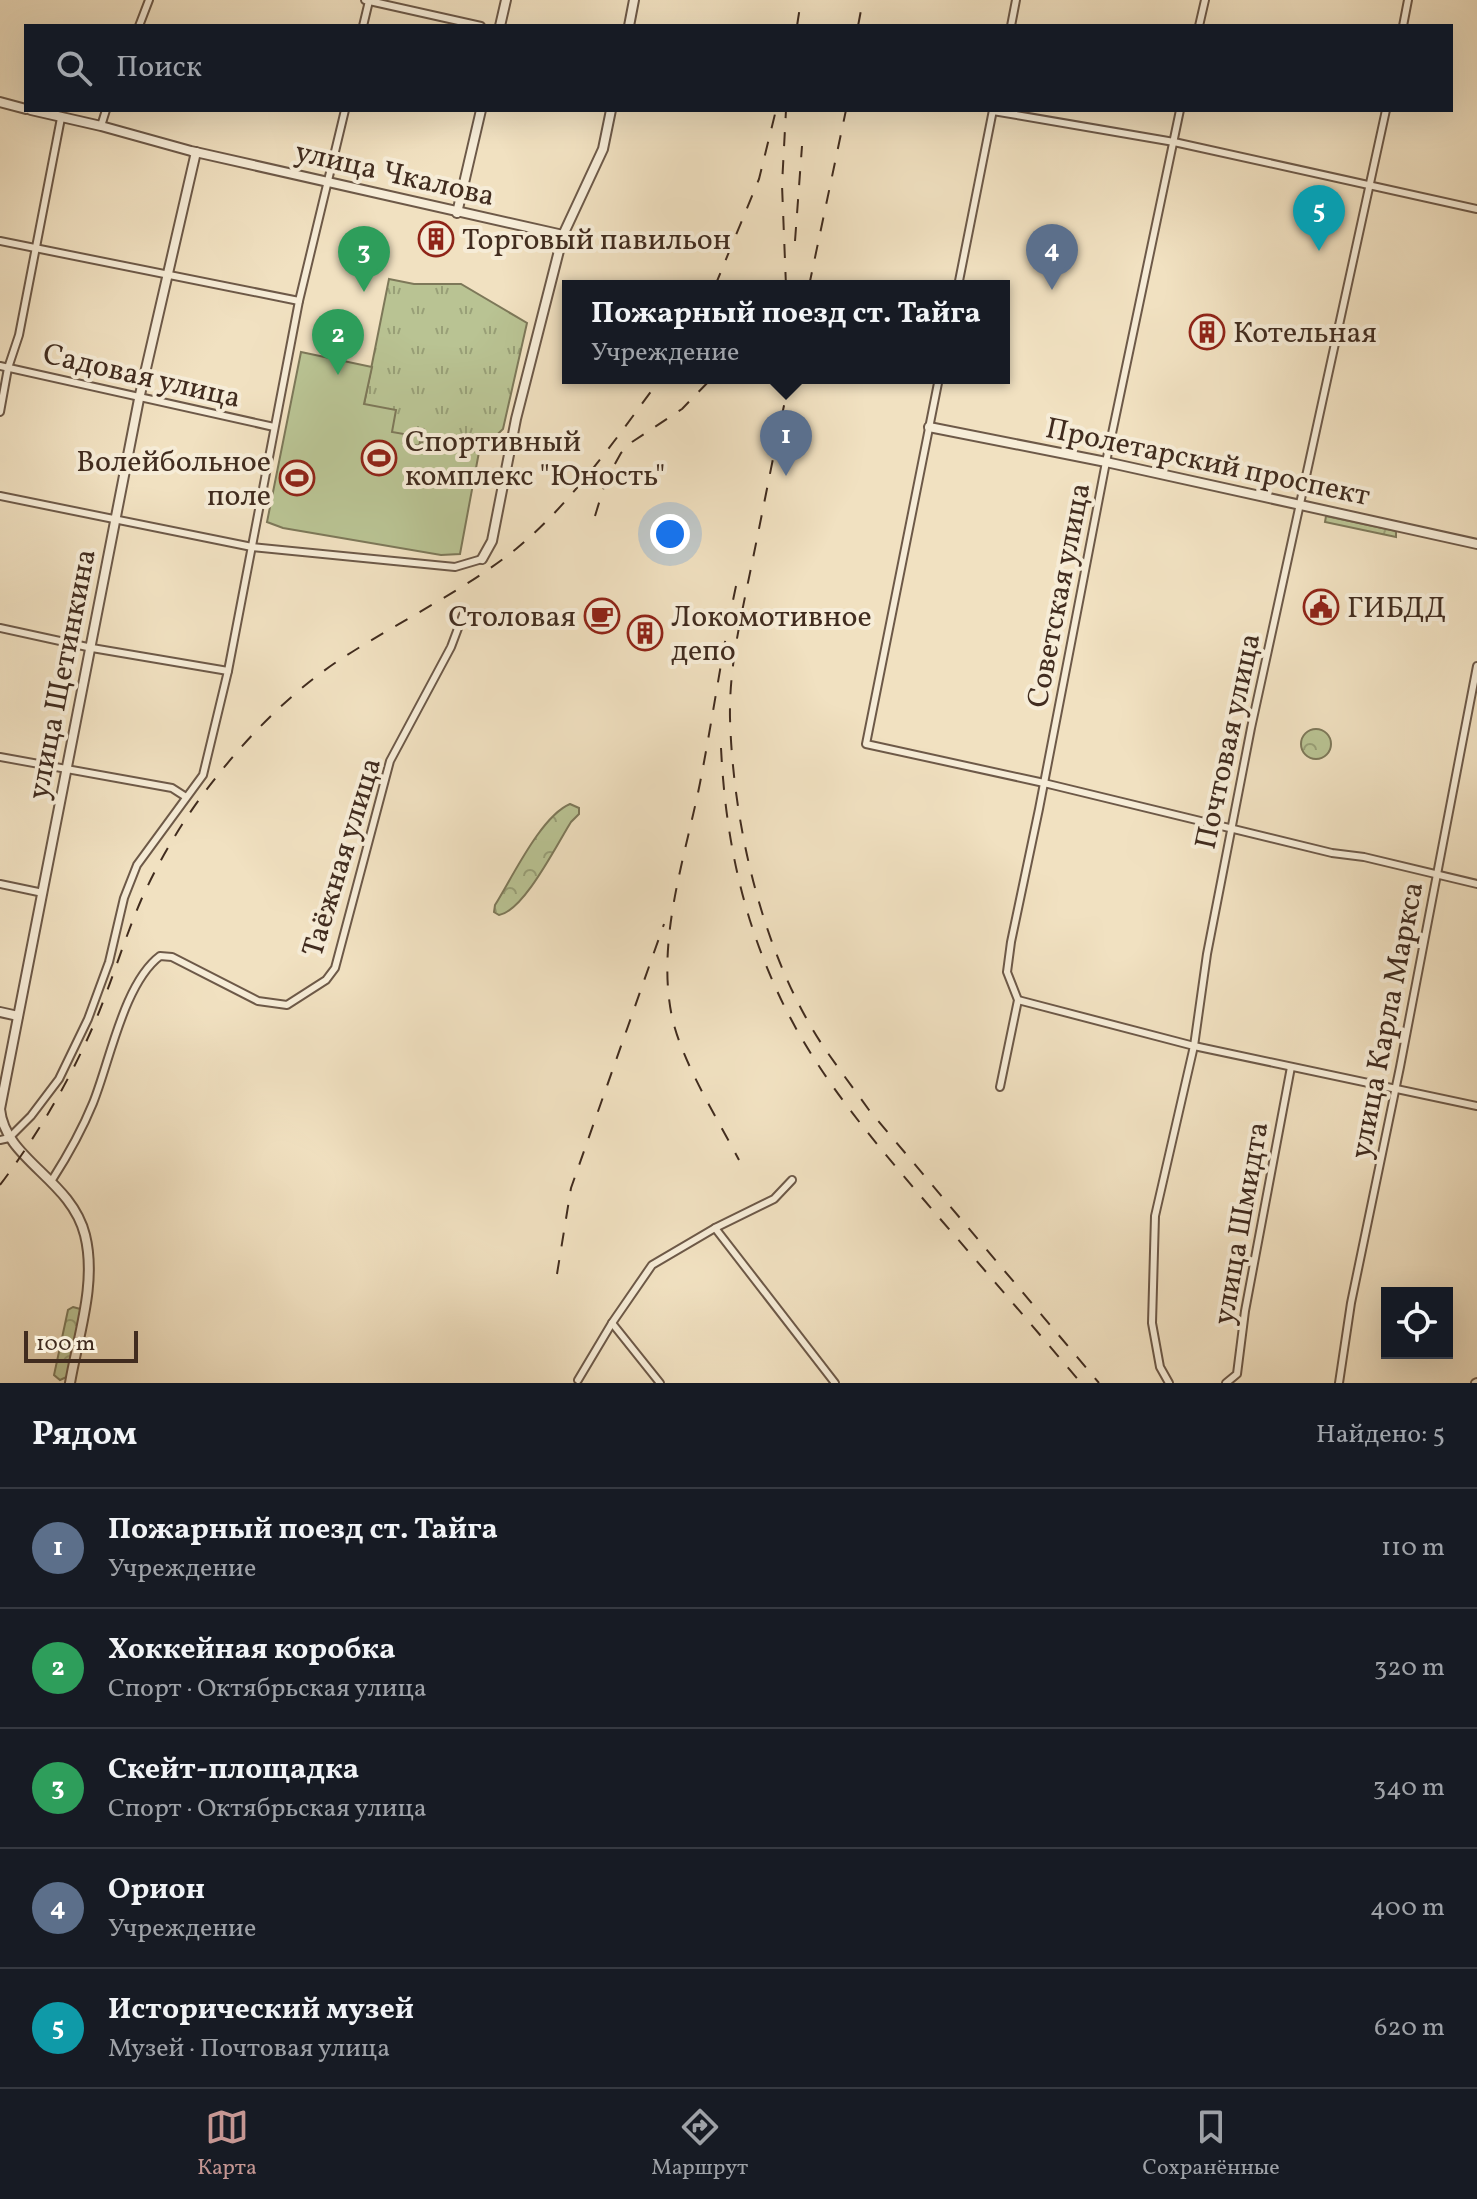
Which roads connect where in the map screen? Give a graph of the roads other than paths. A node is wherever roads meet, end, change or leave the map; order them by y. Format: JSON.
{"nodes":[{"id":1,"x":149,"y":0,"type":"edge"},
{"id":2,"x":367,"y":0,"type":"edge"},
{"id":3,"x":506,"y":0,"type":"edge"},
{"id":4,"x":634,"y":0,"type":"edge"},
{"id":5,"x":1016,"y":0,"type":"edge"},
{"id":6,"x":1205,"y":0,"type":"edge"},
{"id":7,"x":1408,"y":0,"type":"edge"},
{"id":8,"x":140,"y":24,"type":"edge"},
{"id":9,"x":363,"y":24,"type":"edge"},
{"id":10,"x":472,"y":24,"type":"edge"},
{"id":11,"x":500,"y":24,"type":"edge"},
{"id":12,"x":629,"y":24,"type":"edge"},
{"id":13,"x":1011,"y":24,"type":"edge"},
{"id":14,"x":1199,"y":24,"type":"edge"},
{"id":15,"x":1403,"y":24,"type":"edge"},
{"id":16,"x":0,"y":102,"type":"edge"},
{"id":17,"x":24,"y":108,"type":"edge"},
{"id":18,"x":39,"y":112,"type":"edge"},
{"id":19,"x":105,"y":112,"type":"edge"},
{"id":20,"x":345,"y":112,"type":"edge"},
{"id":21,"x":481,"y":112,"type":"edge"},
{"id":22,"x":611,"y":112,"type":"edge"},
{"id":23,"x":993,"y":112,"type":"edge"},
{"id":24,"x":1004,"y":112,"type":"edge"},
{"id":25,"x":1180,"y":112,"type":"edge"},
{"id":26,"x":1386,"y":112,"type":"edge"},
{"id":27,"x":61,"y":118,"type":"junction"},
{"id":28,"x":101,"y":126,"type":"junction"},
{"id":29,"x":1174,"y":142,"type":"junction"},
{"id":30,"x":196,"y":152,"type":"junction"},
{"id":31,"x":329,"y":183,"type":"junction"},
{"id":32,"x":1370,"y":187,"type":"junction"},
{"id":33,"x":1477,"y":209,"type":"edge"},
{"id":34,"x":457,"y":213,"type":"junction"},
{"id":35,"x":563,"y":235,"type":"junction"},
{"id":36,"x":0,"y":241,"type":"edge"},
{"id":37,"x":34,"y":247,"type":"junction"},
{"id":38,"x":166,"y":272,"type":"junction"},
{"id":39,"x":959,"y":280,"type":"edge"},
{"id":40,"x":299,"y":301,"type":"junction"},
{"id":41,"x":0,"y":366,"type":"edge"},
{"id":42,"x":8,"y":368,"type":"junction"},
{"id":43,"x":938,"y":384,"type":"edge"},
{"id":44,"x":139,"y":399,"type":"junction"},
{"id":45,"x":0,"y":412,"type":"edge"},
{"id":46,"x":274,"y":427,"type":"junction"},
{"id":47,"x":929,"y":427,"type":"junction"},
{"id":48,"x":1106,"y":462,"type":"junction"},
{"id":49,"x":0,"y":496,"type":"edge"},
{"id":50,"x":1299,"y":504,"type":"junction"},
{"id":51,"x":115,"y":521,"type":"junction"},
{"id":52,"x":1477,"y":544,"type":"edge"},
{"id":53,"x":252,"y":547,"type":"junction"},
{"id":54,"x":482,"y":559,"type":"joint"},
{"id":55,"x":463,"y":615,"type":"dead end"},
{"id":56,"x":0,"y":628,"type":"edge"},
{"id":57,"x":92,"y":648,"type":"junction"},
{"id":58,"x":1477,"y":666,"type":"edge"},
{"id":59,"x":228,"y":671,"type":"junction"},
{"id":60,"x":0,"y":757,"type":"edge"},
{"id":61,"x":68,"y":770,"type":"junction"},
{"id":62,"x":1044,"y":783,"type":"junction"},
{"id":63,"x":186,"y":797,"type":"junction"},
{"id":64,"x":1231,"y":828,"type":"junction"},
{"id":65,"x":1437,"y":875,"type":"junction"},
{"id":66,"x":0,"y":884,"type":"edge"},
{"id":67,"x":1477,"y":884,"type":"edge"},
{"id":68,"x":43,"y":893,"type":"junction"},
{"id":69,"x":1018,"y":1000,"type":"junction"},
{"id":70,"x":0,"y":1012,"type":"edge"},
{"id":71,"x":18,"y":1016,"type":"junction"},
{"id":72,"x":1194,"y":1046,"type":"junction"},
{"id":73,"x":1291,"y":1067,"type":"junction"},
{"id":74,"x":1000,"y":1087,"type":"dead end"},
{"id":75,"x":1396,"y":1088,"type":"junction"},
{"id":76,"x":1477,"y":1106,"type":"edge"},
{"id":77,"x":5,"y":1139,"type":"edge"},
{"id":78,"x":52,"y":1180,"type":"junction"},
{"id":79,"x":792,"y":1180,"type":"dead end"},
{"id":80,"x":715,"y":1228,"type":"junction"},
{"id":81,"x":612,"y":1323,"type":"junction"},
{"id":82,"x":578,"y":1380,"type":"dead end"},
{"id":83,"x":70,"y":1383,"type":"edge"},
{"id":84,"x":660,"y":1383,"type":"edge"},
{"id":85,"x":835,"y":1383,"type":"edge"},
{"id":86,"x":1169,"y":1383,"type":"edge"},
{"id":87,"x":1226,"y":1383,"type":"edge"},
{"id":88,"x":1339,"y":1383,"type":"edge"}],
"edges":[{"from":1,"to":8,"type":"street"},
{"from":2,"to":9,"type":"street"},
{"from":2,"to":10,"type":"street"},
{"from":3,"to":11,"type":"street"},
{"from":4,"to":12,"type":"street"},
{"from":5,"to":13,"type":"street"},
{"from":6,"to":14,"type":"street"},
{"from":7,"to":15,"type":"street"},
{"from":16,"to":17,"type":"street","name":"улица Чкалова"},
{"from":18,"to":27,"type":"street","name":"улица Чкалова"},
{"from":19,"to":28,"type":"street"},
{"from":20,"to":31,"type":"street"},
{"from":21,"to":34,"type":"street"},
{"from":22,"to":35,"type":"street"},
{"from":23,"to":39,"type":"street"},
{"from":24,"to":29,"type":"street"},
{"from":25,"to":29,"type":"street","name":"Советская улица"},
{"from":26,"to":32,"type":"street","name":"Почтовая улица"},
{"from":27,"to":28,"type":"street","name":"улица Чкалова"},
{"from":27,"to":37,"type":"street"},
{"from":28,"to":30,"type":"street","name":"улица Чкалова"},
{"from":29,"to":32,"type":"street"},
{"from":29,"to":48,"type":"street","name":"Советская улица"},
{"from":30,"to":31,"type":"street","name":"улица Чкалова"},
{"from":30,"to":38,"type":"street","name":"улица Щетинкина"},
{"from":31,"to":34,"type":"street","name":"улица Чкалова"},
{"from":31,"to":40,"type":"street"},
{"from":32,"to":33,"type":"street"},
{"from":32,"to":50,"type":"street","name":"Почтовая улица"},
{"from":34,"to":35,"type":"street","name":"улица Чкалова"},
{"from":35,"to":54,"type":"street"},
{"from":36,"to":37,"type":"street"},
{"from":37,"to":38,"type":"street"},
{"from":37,"to":42,"type":"street"},
{"from":38,"to":40,"type":"street"},
{"from":38,"to":44,"type":"street","name":"улица Щетинкина"},
{"from":40,"to":46,"type":"street"},
{"from":41,"to":42,"type":"street","name":"Садовая улица"},
{"from":42,"to":44,"type":"street","name":"Садовая улица"},
{"from":42,"to":45,"type":"street"},
{"from":43,"to":47,"type":"street"},
{"from":44,"to":46,"type":"street","name":"Садовая улица"},
{"from":44,"to":51,"type":"street","name":"улица Щетинкина"},
{"from":46,"to":53,"type":"street"},
{"from":47,"to":48,"type":"street","name":"Пролетарский проспект"},
{"from":47,"to":62,"type":"street"},
{"from":48,"to":50,"type":"street","name":"Пролетарский проспект"},
{"from":48,"to":62,"type":"street","name":"Советская улица"},
{"from":49,"to":51,"type":"street"},
{"from":50,"to":52,"type":"street","name":"Пролетарский проспект"},
{"from":50,"to":64,"type":"street","name":"Почтовая улица"},
{"from":51,"to":53,"type":"street"},
{"from":51,"to":57,"type":"street","name":"улица Щетинкина"},
{"from":53,"to":54,"type":"street"},
{"from":53,"to":59,"type":"street"},
{"from":55,"to":78,"type":"street","name":"Таёжная улица"},
{"from":56,"to":57,"type":"street"},
{"from":57,"to":59,"type":"street"},
{"from":57,"to":61,"type":"street","name":"улица Щетинкина"},
{"from":58,"to":65,"type":"street","name":"улица Карла Маркса"},
{"from":59,"to":63,"type":"street"},
{"from":60,"to":61,"type":"street"},
{"from":61,"to":63,"type":"street"},
{"from":61,"to":68,"type":"street","name":"улица Щетинкина"},
{"from":62,"to":64,"type":"street"},
{"from":62,"to":69,"type":"street","name":"Советская улица"},
{"from":63,"to":77,"type":"street"},
{"from":64,"to":65,"type":"street"},
{"from":64,"to":72,"type":"street","name":"Почтовая улица"},
{"from":65,"to":67,"type":"street"},
{"from":65,"to":75,"type":"street","name":"улица Карла Маркса"},
{"from":66,"to":68,"type":"street"},
{"from":68,"to":71,"type":"street","name":"улица Щетинкина"},
{"from":69,"to":72,"type":"street"},
{"from":69,"to":74,"type":"street","name":"Советская улица"},
{"from":70,"to":71,"type":"street"},
{"from":71,"to":77,"type":"street","name":"улица Щетинкина"},
{"from":72,"to":73,"type":"street"},
{"from":72,"to":86,"type":"street","name":"Почтовая улица"},
{"from":73,"to":75,"type":"street"},
{"from":73,"to":87,"type":"street","name":"улица Шмидта"},
{"from":75,"to":76,"type":"street"},
{"from":75,"to":88,"type":"street","name":"улица Карла Маркса"},
{"from":77,"to":78,"type":"street","name":"улица Щетинкина"},
{"from":78,"to":83,"type":"street","name":"улица Щетинкина"},
{"from":79,"to":80,"type":"street"},
{"from":80,"to":81,"type":"street"},
{"from":80,"to":85,"type":"street"},
{"from":81,"to":82,"type":"street"},
{"from":81,"to":84,"type":"street"}]}
